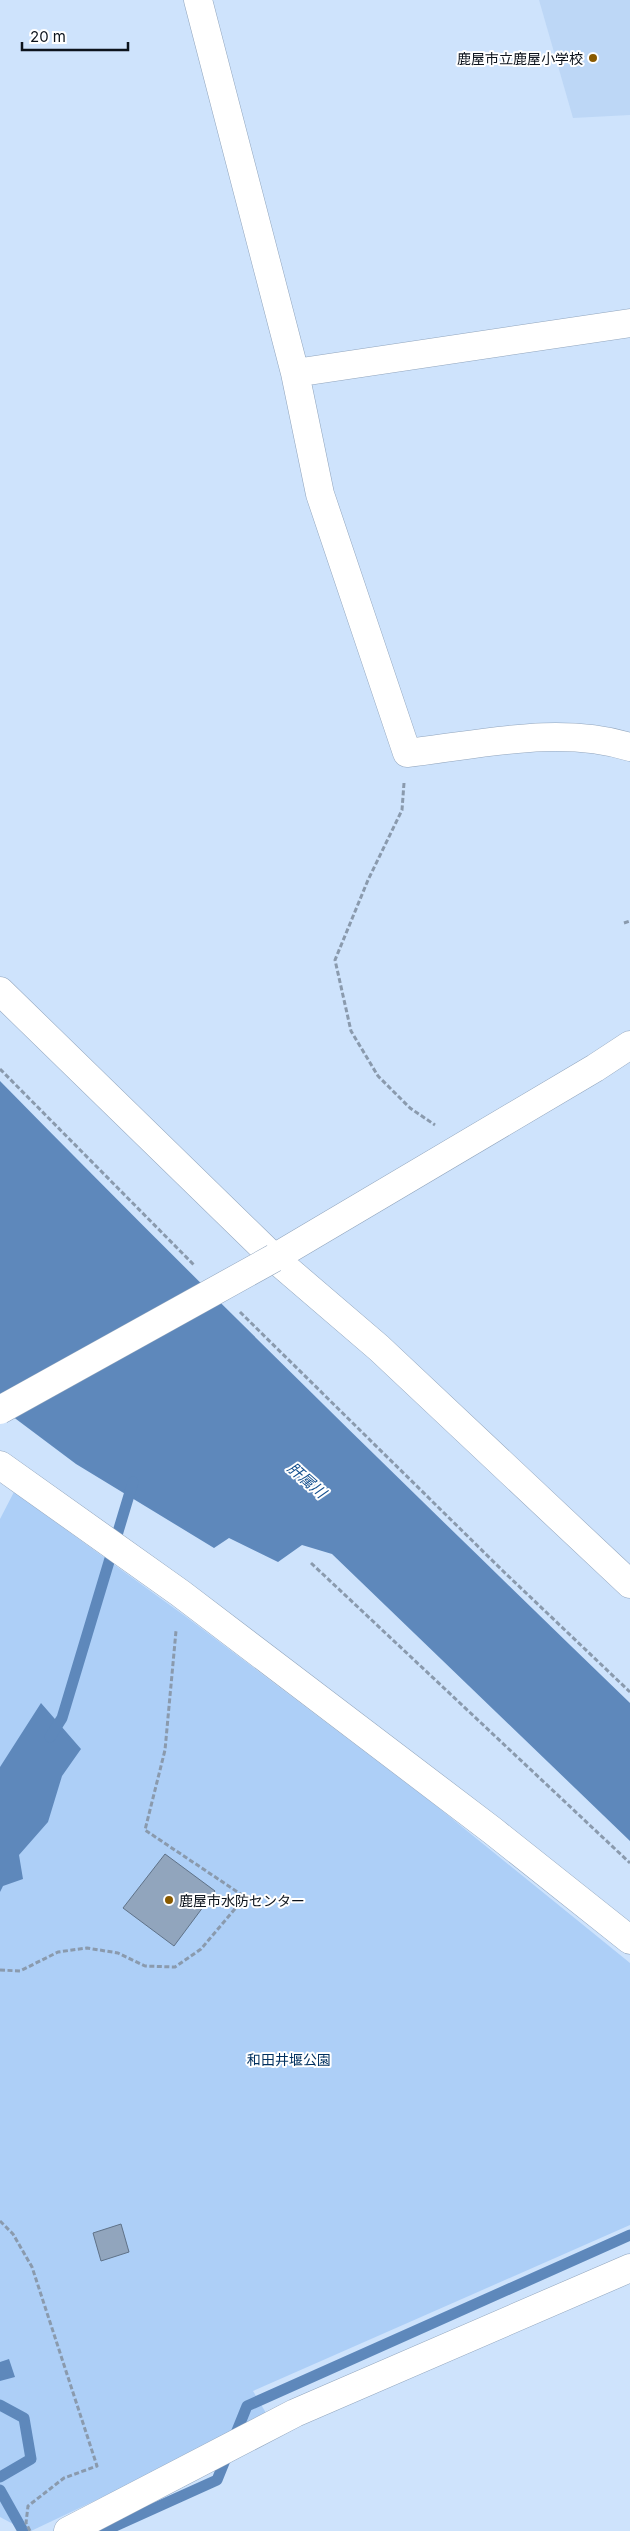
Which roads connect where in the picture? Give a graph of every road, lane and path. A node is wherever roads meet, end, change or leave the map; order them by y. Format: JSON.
{"nodes":[{"id":1,"x":198,"y":0,"type":"edge"},
{"id":2,"x":630,"y":323,"type":"edge"},
{"id":3,"x":295,"y":373,"type":"junction"},
{"id":4,"x":630,"y":747,"type":"edge"},
{"id":5,"x":407,"y":753,"type":"junction"},
{"id":6,"x":630,"y":921,"type":"edge"},
{"id":7,"x":624,"y":923,"type":"dead end"},
{"id":8,"x":0,"y":992,"type":"edge"},
{"id":9,"x":630,"y":1045,"type":"edge"},
{"id":10,"x":0,"y":1069,"type":"edge"},
{"id":11,"x":478,"y":1137,"type":"junction"},
{"id":12,"x":274,"y":1258,"type":"junction"},
{"id":13,"x":195,"y":1266,"type":"dead end"},
{"id":14,"x":237,"y":1309,"type":"dead end"},
{"id":15,"x":0,"y":1410,"type":"edge"},
{"id":16,"x":1,"y":1470,"type":"edge"},
{"id":17,"x":311,"y":1563,"type":"dead end"},
{"id":18,"x":630,"y":1584,"type":"edge"},
{"id":19,"x":180,"y":1593,"type":"junction"},
{"id":20,"x":630,"y":1692,"type":"edge"},
{"id":21,"x":630,"y":1862,"type":"edge"},
{"id":22,"x":630,"y":1940,"type":"edge"},
{"id":23,"x":0,"y":1970,"type":"edge"},
{"id":24,"x":0,"y":2221,"type":"edge"},
{"id":25,"x":630,"y":2268,"type":"edge"},
{"id":26,"x":30,"y":2531,"type":"edge"},
{"id":27,"x":68,"y":2531,"type":"edge"}],
"edges":[{"from":1,"to":3,"type":"street"},
{"from":2,"to":3,"type":"street"},
{"from":3,"to":5,"type":"street"},
{"from":4,"to":5,"type":"street"},
{"from":5,"to":11,"type":"path"},
{"from":6,"to":7,"type":"path"},
{"from":8,"to":12,"type":"street"},
{"from":9,"to":11,"type":"street"},
{"from":10,"to":13,"type":"path"},
{"from":11,"to":12,"type":"street"},
{"from":12,"to":15,"type":"street","bridge":true},
{"from":12,"to":18,"type":"street"},
{"from":14,"to":20,"type":"path"},
{"from":16,"to":19,"type":"street"},
{"from":17,"to":21,"type":"path"},
{"from":19,"to":22,"type":"street"},
{"from":19,"to":23,"type":"path"},
{"from":24,"to":26,"type":"path"},
{"from":25,"to":27,"type":"street"}]}
